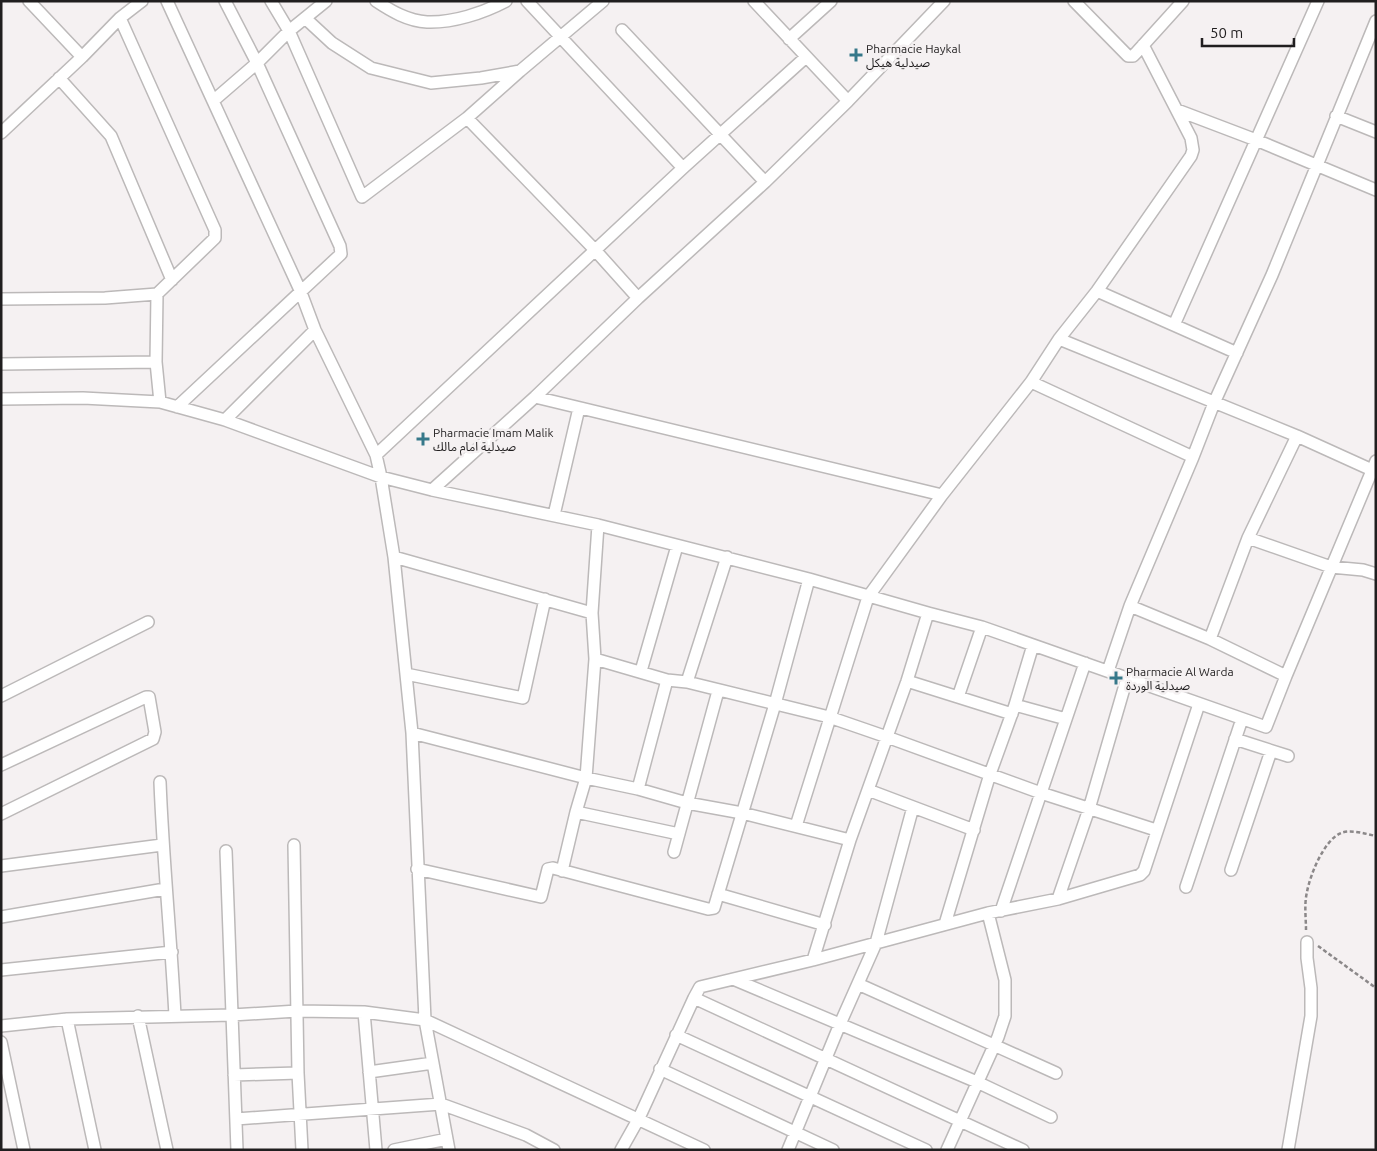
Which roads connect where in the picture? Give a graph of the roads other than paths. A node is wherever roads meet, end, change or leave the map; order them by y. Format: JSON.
{"nodes":[{"id":1,"x":29,"y":1,"type":"edge"},
{"id":2,"x":142,"y":1,"type":"edge"},
{"id":3,"x":167,"y":1,"type":"edge"},
{"id":4,"x":225,"y":1,"type":"edge"},
{"id":5,"x":271,"y":1,"type":"edge"},
{"id":6,"x":326,"y":1,"type":"edge"},
{"id":7,"x":376,"y":1,"type":"edge"},
{"id":8,"x":506,"y":1,"type":"edge"},
{"id":9,"x":528,"y":1,"type":"edge"},
{"id":10,"x":592,"y":1,"type":"edge"},
{"id":11,"x":602,"y":1,"type":"edge"},
{"id":12,"x":754,"y":1,"type":"edge"},
{"id":13,"x":831,"y":1,"type":"edge"},
{"id":14,"x":944,"y":1,"type":"edge"},
{"id":15,"x":1074,"y":1,"type":"edge"},
{"id":16,"x":1183,"y":1,"type":"edge"},
{"id":17,"x":1318,"y":1,"type":"edge"},
{"id":18,"x":587,"y":14,"type":"junction"},
{"id":19,"x":120,"y":18,"type":"junction"},
{"id":20,"x":305,"y":18,"type":"junction"},
{"id":21,"x":1376,"y":21,"type":"edge"},
{"id":22,"x":622,"y":30,"type":"dead end"},
{"id":23,"x":289,"y":31,"type":"junction"},
{"id":24,"x":560,"y":36,"type":"junction"},
{"id":25,"x":789,"y":39,"type":"junction"},
{"id":26,"x":1143,"y":45,"type":"junction"},
{"id":27,"x":82,"y":57,"type":"junction"},
{"id":28,"x":806,"y":57,"type":"junction"},
{"id":29,"x":257,"y":63,"type":"junction"},
{"id":30,"x":520,"y":71,"type":"junction"},
{"id":31,"x":58,"y":78,"type":"junction"},
{"id":32,"x":213,"y":101,"type":"junction"},
{"id":33,"x":848,"y":101,"type":"junction"},
{"id":34,"x":1177,"y":110,"type":"junction"},
{"id":35,"x":1336,"y":116,"type":"junction"},
{"id":36,"x":467,"y":118,"type":"junction"},
{"id":37,"x":1376,"y":132,"type":"edge"},
{"id":38,"x":1,"y":133,"type":"edge"},
{"id":39,"x":720,"y":134,"type":"junction"},
{"id":40,"x":1256,"y":140,"type":"junction"},
{"id":41,"x":1316,"y":165,"type":"junction"},
{"id":42,"x":683,"y":168,"type":"junction"},
{"id":43,"x":766,"y":182,"type":"junction"},
{"id":44,"x":1376,"y":190,"type":"edge"},
{"id":45,"x":595,"y":250,"type":"junction"},
{"id":46,"x":172,"y":280,"type":"junction"},
{"id":47,"x":300,"y":290,"type":"junction"},
{"id":48,"x":1097,"y":291,"type":"junction"},
{"id":49,"x":157,"y":294,"type":"junction"},
{"id":50,"x":638,"y":298,"type":"junction"},
{"id":51,"x":1,"y":299,"type":"edge"},
{"id":52,"x":1174,"y":325,"type":"junction"},
{"id":53,"x":315,"y":330,"type":"junction"},
{"id":54,"x":1060,"y":340,"type":"junction"},
{"id":55,"x":1237,"y":353,"type":"junction"},
{"id":56,"x":156,"y":362,"type":"junction"},
{"id":57,"x":1,"y":364,"type":"edge"},
{"id":58,"x":1031,"y":382,"type":"junction"},
{"id":59,"x":535,"y":397,"type":"junction"},
{"id":60,"x":1,"y":399,"type":"edge"},
{"id":61,"x":160,"y":402,"type":"junction"},
{"id":62,"x":1214,"y":403,"type":"junction"},
{"id":63,"x":177,"y":407,"type":"junction"},
{"id":64,"x":579,"y":408,"type":"junction"},
{"id":65,"x":225,"y":420,"type":"junction"},
{"id":66,"x":1297,"y":436,"type":"junction"},
{"id":67,"x":376,"y":455,"type":"junction"},
{"id":68,"x":1193,"y":457,"type":"junction"},
{"id":69,"x":1374,"y":465,"type":"edge"},
{"id":70,"x":381,"y":477,"type":"junction"},
{"id":71,"x":432,"y":490,"type":"junction"},
{"id":72,"x":942,"y":495,"type":"junction"},
{"id":73,"x":554,"y":515,"type":"junction"},
{"id":74,"x":598,"y":525,"type":"junction"},
{"id":75,"x":1248,"y":538,"type":"junction"},
{"id":76,"x":677,"y":546,"type":"junction"},
{"id":77,"x":394,"y":557,"type":"junction"},
{"id":78,"x":726,"y":558,"type":"junction"},
{"id":79,"x":1331,"y":567,"type":"junction"},
{"id":80,"x":1376,"y":574,"type":"edge"},
{"id":81,"x":809,"y":579,"type":"junction"},
{"id":82,"x":868,"y":597,"type":"junction"},
{"id":83,"x":545,"y":599,"type":"junction"},
{"id":84,"x":1130,"y":606,"type":"junction"},
{"id":85,"x":592,"y":613,"type":"junction"},
{"id":86,"x":928,"y":614,"type":"junction"},
{"id":87,"x":148,"y":622,"type":"dead end"},
{"id":88,"x":982,"y":627,"type":"junction"},
{"id":89,"x":1210,"y":639,"type":"junction"},
{"id":90,"x":1033,"y":645,"type":"junction"},
{"id":91,"x":594,"y":659,"type":"junction"},
{"id":92,"x":1085,"y":663,"type":"junction"},
{"id":93,"x":641,"y":671,"type":"junction"},
{"id":94,"x":1108,"y":672,"type":"junction"},
{"id":95,"x":406,"y":674,"type":"junction"},
{"id":96,"x":1286,"y":676,"type":"junction"},
{"id":97,"x":1127,"y":678,"type":"junction"},
{"id":98,"x":666,"y":680,"type":"junction"},
{"id":99,"x":907,"y":680,"type":"junction"},
{"id":100,"x":687,"y":682,"type":"junction"},
{"id":101,"x":718,"y":691,"type":"junction"},
{"id":102,"x":1,"y":696,"type":"edge"},
{"id":103,"x":958,"y":697,"type":"junction"},
{"id":104,"x":775,"y":704,"type":"junction"},
{"id":105,"x":1199,"y":704,"type":"junction"},
{"id":106,"x":1014,"y":709,"type":"junction"},
{"id":107,"x":829,"y":717,"type":"junction"},
{"id":108,"x":1066,"y":719,"type":"junction"},
{"id":109,"x":1242,"y":719,"type":"junction"},
{"id":110,"x":412,"y":733,"type":"junction"},
{"id":111,"x":887,"y":737,"type":"junction"},
{"id":112,"x":1235,"y":739,"type":"junction"},
{"id":113,"x":1271,"y":751,"type":"junction"},
{"id":114,"x":1288,"y":756,"type":"dead end"},
{"id":115,"x":1,"y":765,"type":"edge"},
{"id":116,"x":990,"y":774,"type":"junction"},
{"id":117,"x":586,"y":778,"type":"junction"},
{"id":118,"x":160,"y":782,"type":"dead end"},
{"id":119,"x":638,"y":789,"type":"junction"},
{"id":120,"x":868,"y":790,"type":"junction"},
{"id":121,"x":1041,"y":793,"type":"junction"},
{"id":122,"x":687,"y":803,"type":"junction"},
{"id":123,"x":913,"y":807,"type":"junction"},
{"id":124,"x":1088,"y":809,"type":"junction"},
{"id":125,"x":576,"y":812,"type":"junction"},
{"id":126,"x":742,"y":813,"type":"junction"},
{"id":127,"x":1,"y":814,"type":"edge"},
{"id":128,"x":796,"y":826,"type":"junction"},
{"id":129,"x":974,"y":830,"type":"junction"},
{"id":130,"x":1156,"y":830,"type":"junction"},
{"id":131,"x":679,"y":834,"type":"junction"},
{"id":132,"x":850,"y":840,"type":"junction"},
{"id":133,"x":162,"y":845,"type":"junction"},
{"id":134,"x":294,"y":845,"type":"dead end"},
{"id":135,"x":226,"y":851,"type":"dead end"},
{"id":136,"x":674,"y":852,"type":"dead end"},
{"id":137,"x":1,"y":866,"type":"edge"},
{"id":138,"x":417,"y":869,"type":"junction"},
{"id":139,"x":1232,"y":870,"type":"dead end"},
{"id":140,"x":562,"y":871,"type":"junction"},
{"id":141,"x":1186,"y":888,"type":"dead end"},
{"id":142,"x":165,"y":889,"type":"junction"},
{"id":143,"x":718,"y":894,"type":"junction"},
{"id":144,"x":1058,"y":899,"type":"junction"},
{"id":145,"x":1001,"y":911,"type":"junction"},
{"id":146,"x":988,"y":913,"type":"junction"},
{"id":147,"x":1,"y":917,"type":"edge"},
{"id":148,"x":945,"y":924,"type":"junction"},
{"id":149,"x":825,"y":925,"type":"junction"},
{"id":150,"x":1307,"y":942,"type":"road end"},
{"id":151,"x":876,"y":943,"type":"junction"},
{"id":152,"x":172,"y":952,"type":"junction"},
{"id":153,"x":813,"y":960,"type":"junction"},
{"id":154,"x":1,"y":970,"type":"edge"},
{"id":155,"x":733,"y":979,"type":"junction"},
{"id":156,"x":858,"y":984,"type":"junction"},
{"id":157,"x":694,"y":998,"type":"junction"},
{"id":158,"x":297,"y":1011,"type":"junction"},
{"id":159,"x":364,"y":1012,"type":"junction"},
{"id":160,"x":232,"y":1015,"type":"junction"},
{"id":161,"x":138,"y":1016,"type":"junction"},
{"id":162,"x":175,"y":1016,"type":"junction"},
{"id":163,"x":67,"y":1019,"type":"junction"},
{"id":164,"x":425,"y":1020,"type":"junction"},
{"id":165,"x":840,"y":1024,"type":"junction"},
{"id":166,"x":1,"y":1026,"type":"edge"},
{"id":167,"x":676,"y":1035,"type":"junction"},
{"id":168,"x":1,"y":1042,"type":"edge"},
{"id":169,"x":994,"y":1045,"type":"junction"},
{"id":170,"x":826,"y":1058,"type":"junction"},
{"id":171,"x":433,"y":1063,"type":"junction"},
{"id":172,"x":660,"y":1069,"type":"junction"},
{"id":173,"x":369,"y":1072,"type":"junction"},
{"id":174,"x":298,"y":1073,"type":"junction"},
{"id":175,"x":1056,"y":1073,"type":"dead end"},
{"id":176,"x":234,"y":1075,"type":"junction"},
{"id":177,"x":977,"y":1082,"type":"junction"},
{"id":178,"x":810,"y":1096,"type":"junction"},
{"id":179,"x":441,"y":1104,"type":"junction"},
{"id":180,"x":372,"y":1108,"type":"junction"},
{"id":181,"x":300,"y":1115,"type":"junction"},
{"id":182,"x":1051,"y":1117,"type":"dead end"},
{"id":183,"x":639,"y":1118,"type":"junction"},
{"id":184,"x":236,"y":1119,"type":"junction"},
{"id":185,"x":960,"y":1121,"type":"junction"},
{"id":186,"x":796,"y":1132,"type":"junction"},
{"id":187,"x":448,"y":1144,"type":"edge"},
{"id":188,"x":24,"y":1150,"type":"edge"},
{"id":189,"x":95,"y":1150,"type":"edge"},
{"id":190,"x":167,"y":1150,"type":"edge"},
{"id":191,"x":237,"y":1150,"type":"edge"},
{"id":192,"x":302,"y":1150,"type":"edge"},
{"id":193,"x":376,"y":1150,"type":"edge"},
{"id":194,"x":394,"y":1150,"type":"edge"},
{"id":195,"x":554,"y":1150,"type":"edge"},
{"id":196,"x":621,"y":1150,"type":"edge"},
{"id":197,"x":704,"y":1150,"type":"edge"},
{"id":198,"x":788,"y":1150,"type":"edge"},
{"id":199,"x":833,"y":1150,"type":"edge"},
{"id":200,"x":926,"y":1150,"type":"edge"},
{"id":201,"x":947,"y":1150,"type":"edge"},
{"id":202,"x":1023,"y":1150,"type":"edge"},
{"id":203,"x":1288,"y":1150,"type":"edge"}],
"edges":[{"from":1,"to":27,"type":"street"},
{"from":2,"to":19,"type":"street"},
{"from":3,"to":32,"type":"street"},
{"from":4,"to":29,"type":"street"},
{"from":5,"to":23,"type":"street"},
{"from":6,"to":20,"type":"street"},
{"from":7,"to":8,"type":"street"},
{"from":9,"to":24,"type":"street"},
{"from":10,"to":18,"type":"street"},
{"from":11,"to":18,"type":"street"},
{"from":12,"to":25,"type":"street"},
{"from":13,"to":25,"type":"street"},
{"from":14,"to":33,"type":"street"},
{"from":15,"to":26,"type":"street"},
{"from":16,"to":26,"type":"street"},
{"from":17,"to":40,"type":"street"},
{"from":18,"to":24,"type":"street"},
{"from":19,"to":27,"type":"street"},
{"from":19,"to":46,"type":"street"},
{"from":20,"to":23,"type":"street"},
{"from":20,"to":30,"type":"street"},
{"from":21,"to":35,"type":"street"},
{"from":22,"to":39,"type":"street"},
{"from":23,"to":29,"type":"street"},
{"from":23,"to":36,"type":"street"},
{"from":24,"to":30,"type":"street"},
{"from":24,"to":42,"type":"street"},
{"from":25,"to":28,"type":"street"},
{"from":26,"to":34,"type":"street"},
{"from":27,"to":31,"type":"street"},
{"from":28,"to":33,"type":"street"},
{"from":28,"to":39,"type":"street"},
{"from":29,"to":32,"type":"street"},
{"from":29,"to":47,"type":"street"},
{"from":30,"to":36,"type":"street"},
{"from":31,"to":38,"type":"street"},
{"from":31,"to":46,"type":"street"},
{"from":32,"to":47,"type":"street"},
{"from":33,"to":43,"type":"street"},
{"from":34,"to":40,"type":"street"},
{"from":34,"to":48,"type":"street"},
{"from":35,"to":37,"type":"street"},
{"from":35,"to":41,"type":"street"},
{"from":36,"to":45,"type":"street"},
{"from":39,"to":42,"type":"street"},
{"from":39,"to":43,"type":"street"},
{"from":40,"to":41,"type":"street"},
{"from":40,"to":52,"type":"street"},
{"from":41,"to":44,"type":"street"},
{"from":41,"to":55,"type":"street"},
{"from":42,"to":45,"type":"street"},
{"from":43,"to":50,"type":"street"},
{"from":45,"to":50,"type":"street"},
{"from":45,"to":67,"type":"street"},
{"from":46,"to":49,"type":"street"},
{"from":47,"to":53,"type":"street"},
{"from":47,"to":63,"type":"street"},
{"from":48,"to":52,"type":"street"},
{"from":48,"to":54,"type":"street"},
{"from":49,"to":51,"type":"street"},
{"from":49,"to":56,"type":"street"},
{"from":50,"to":59,"type":"street"},
{"from":52,"to":55,"type":"street"},
{"from":53,"to":65,"type":"street"},
{"from":53,"to":67,"type":"street"},
{"from":54,"to":58,"type":"street"},
{"from":54,"to":62,"type":"street"},
{"from":55,"to":62,"type":"street"},
{"from":56,"to":57,"type":"street"},
{"from":56,"to":61,"type":"street"},
{"from":58,"to":68,"type":"street"},
{"from":58,"to":72,"type":"street"},
{"from":59,"to":64,"type":"street"},
{"from":59,"to":71,"type":"street"},
{"from":60,"to":61,"type":"street"},
{"from":61,"to":63,"type":"street"},
{"from":62,"to":66,"type":"street"},
{"from":62,"to":68,"type":"street"},
{"from":63,"to":65,"type":"street"},
{"from":64,"to":72,"type":"street"},
{"from":64,"to":73,"type":"street"},
{"from":65,"to":70,"type":"street"},
{"from":66,"to":69,"type":"street"},
{"from":66,"to":75,"type":"street"},
{"from":67,"to":70,"type":"street"},
{"from":68,"to":84,"type":"street"},
{"from":69,"to":79,"type":"street"},
{"from":70,"to":71,"type":"street"},
{"from":70,"to":77,"type":"street"},
{"from":71,"to":73,"type":"street"},
{"from":72,"to":82,"type":"street"},
{"from":73,"to":74,"type":"street"},
{"from":74,"to":76,"type":"street"},
{"from":74,"to":85,"type":"street"},
{"from":75,"to":79,"type":"street"},
{"from":75,"to":89,"type":"street"},
{"from":76,"to":78,"type":"street"},
{"from":76,"to":93,"type":"street"},
{"from":77,"to":83,"type":"street"},
{"from":77,"to":95,"type":"street"},
{"from":78,"to":81,"type":"street"},
{"from":78,"to":100,"type":"street"},
{"from":79,"to":80,"type":"street"},
{"from":79,"to":96,"type":"street"},
{"from":81,"to":82,"type":"street"},
{"from":81,"to":104,"type":"street"},
{"from":82,"to":86,"type":"street"},
{"from":82,"to":107,"type":"street"},
{"from":83,"to":85,"type":"street"},
{"from":83,"to":95,"type":"street"},
{"from":84,"to":89,"type":"street"},
{"from":84,"to":94,"type":"street"},
{"from":85,"to":91,"type":"street"},
{"from":86,"to":88,"type":"street"},
{"from":86,"to":99,"type":"street"},
{"from":87,"to":102,"type":"street"},
{"from":88,"to":90,"type":"street"},
{"from":88,"to":103,"type":"street"},
{"from":89,"to":96,"type":"street"},
{"from":90,"to":92,"type":"street"},
{"from":90,"to":106,"type":"street"},
{"from":91,"to":93,"type":"street"},
{"from":91,"to":117,"type":"street"},
{"from":92,"to":94,"type":"street"},
{"from":92,"to":108,"type":"street"},
{"from":93,"to":98,"type":"street"},
{"from":94,"to":97,"type":"street"},
{"from":95,"to":110,"type":"street"},
{"from":96,"to":109,"type":"street"},
{"from":97,"to":105,"type":"street"},
{"from":97,"to":124,"type":"street"},
{"from":98,"to":100,"type":"street"},
{"from":98,"to":119,"type":"street"},
{"from":99,"to":103,"type":"street"},
{"from":99,"to":111,"type":"street"},
{"from":100,"to":101,"type":"street"},
{"from":101,"to":104,"type":"street"},
{"from":101,"to":122,"type":"street"},
{"from":103,"to":106,"type":"street"},
{"from":104,"to":107,"type":"street"},
{"from":104,"to":126,"type":"street"},
{"from":105,"to":109,"type":"street"},
{"from":105,"to":130,"type":"street"},
{"from":106,"to":108,"type":"street"},
{"from":106,"to":116,"type":"street"},
{"from":107,"to":111,"type":"street"},
{"from":107,"to":128,"type":"street"},
{"from":108,"to":121,"type":"street"},
{"from":109,"to":112,"type":"street"},
{"from":110,"to":117,"type":"street"},
{"from":110,"to":138,"type":"street"},
{"from":111,"to":116,"type":"street"},
{"from":111,"to":120,"type":"street"},
{"from":112,"to":113,"type":"street"},
{"from":112,"to":141,"type":"street"},
{"from":113,"to":114,"type":"street"},
{"from":113,"to":139,"type":"street"},
{"from":115,"to":127,"type":"street"},
{"from":116,"to":121,"type":"street"},
{"from":116,"to":129,"type":"street"},
{"from":117,"to":119,"type":"street"},
{"from":117,"to":125,"type":"street"},
{"from":118,"to":133,"type":"street"},
{"from":119,"to":122,"type":"street"},
{"from":120,"to":123,"type":"street"},
{"from":120,"to":132,"type":"street"},
{"from":121,"to":124,"type":"street"},
{"from":121,"to":145,"type":"street"},
{"from":122,"to":126,"type":"street"},
{"from":122,"to":131,"type":"street"},
{"from":123,"to":129,"type":"street"},
{"from":123,"to":151,"type":"street"},
{"from":124,"to":130,"type":"street"},
{"from":124,"to":144,"type":"street"},
{"from":125,"to":131,"type":"street"},
{"from":125,"to":140,"type":"street"},
{"from":126,"to":128,"type":"street"},
{"from":126,"to":143,"type":"street"},
{"from":128,"to":132,"type":"street"},
{"from":129,"to":148,"type":"street"},
{"from":130,"to":144,"type":"street"},
{"from":131,"to":136,"type":"street"},
{"from":132,"to":149,"type":"street"},
{"from":133,"to":137,"type":"street"},
{"from":133,"to":142,"type":"street"},
{"from":134,"to":158,"type":"street"},
{"from":135,"to":160,"type":"street"},
{"from":138,"to":140,"type":"street"},
{"from":138,"to":164,"type":"street"},
{"from":140,"to":143,"type":"street"},
{"from":142,"to":147,"type":"street"},
{"from":142,"to":152,"type":"street"},
{"from":143,"to":149,"type":"street"},
{"from":144,"to":145,"type":"street"},
{"from":145,"to":146,"type":"street"},
{"from":146,"to":148,"type":"street"},
{"from":146,"to":169,"type":"street"},
{"from":148,"to":151,"type":"street"},
{"from":149,"to":153,"type":"street"},
{"from":150,"to":203,"type":"street"},
{"from":151,"to":153,"type":"street"},
{"from":151,"to":156,"type":"street"},
{"from":152,"to":154,"type":"street"},
{"from":152,"to":162,"type":"street"},
{"from":153,"to":155,"type":"street"},
{"from":155,"to":157,"type":"street"},
{"from":155,"to":165,"type":"street"},
{"from":156,"to":165,"type":"street"},
{"from":156,"to":169,"type":"street"},
{"from":157,"to":167,"type":"street"},
{"from":157,"to":170,"type":"street"},
{"from":158,"to":159,"type":"street"},
{"from":158,"to":160,"type":"street"},
{"from":158,"to":174,"type":"street"},
{"from":159,"to":164,"type":"street"},
{"from":159,"to":173,"type":"street"},
{"from":160,"to":162,"type":"street"},
{"from":160,"to":176,"type":"street"},
{"from":161,"to":162,"type":"street"},
{"from":161,"to":163,"type":"street"},
{"from":161,"to":190,"type":"street"},
{"from":163,"to":166,"type":"street"},
{"from":163,"to":189,"type":"street"},
{"from":164,"to":171,"type":"street"},
{"from":164,"to":183,"type":"street"},
{"from":165,"to":170,"type":"street"},
{"from":165,"to":177,"type":"street"},
{"from":167,"to":172,"type":"street"},
{"from":167,"to":178,"type":"street"},
{"from":168,"to":188,"type":"street"},
{"from":169,"to":175,"type":"street"},
{"from":169,"to":177,"type":"street"},
{"from":170,"to":178,"type":"street"},
{"from":170,"to":185,"type":"street"},
{"from":171,"to":173,"type":"street"},
{"from":171,"to":179,"type":"street"},
{"from":172,"to":183,"type":"street"},
{"from":172,"to":186,"type":"street"},
{"from":173,"to":180,"type":"street"},
{"from":174,"to":176,"type":"street"},
{"from":174,"to":181,"type":"street"},
{"from":176,"to":184,"type":"street"},
{"from":177,"to":182,"type":"street"},
{"from":177,"to":185,"type":"street"},
{"from":178,"to":186,"type":"street"},
{"from":178,"to":200,"type":"street"},
{"from":179,"to":180,"type":"street"},
{"from":179,"to":187,"type":"street"},
{"from":179,"to":195,"type":"street"},
{"from":180,"to":181,"type":"street"},
{"from":180,"to":193,"type":"street"},
{"from":181,"to":184,"type":"street"},
{"from":181,"to":192,"type":"street"},
{"from":183,"to":196,"type":"street"},
{"from":183,"to":197,"type":"street"},
{"from":184,"to":191,"type":"street"},
{"from":185,"to":201,"type":"street"},
{"from":185,"to":202,"type":"street"},
{"from":186,"to":198,"type":"street"},
{"from":186,"to":199,"type":"street"},
{"from":187,"to":194,"type":"street"}]}
